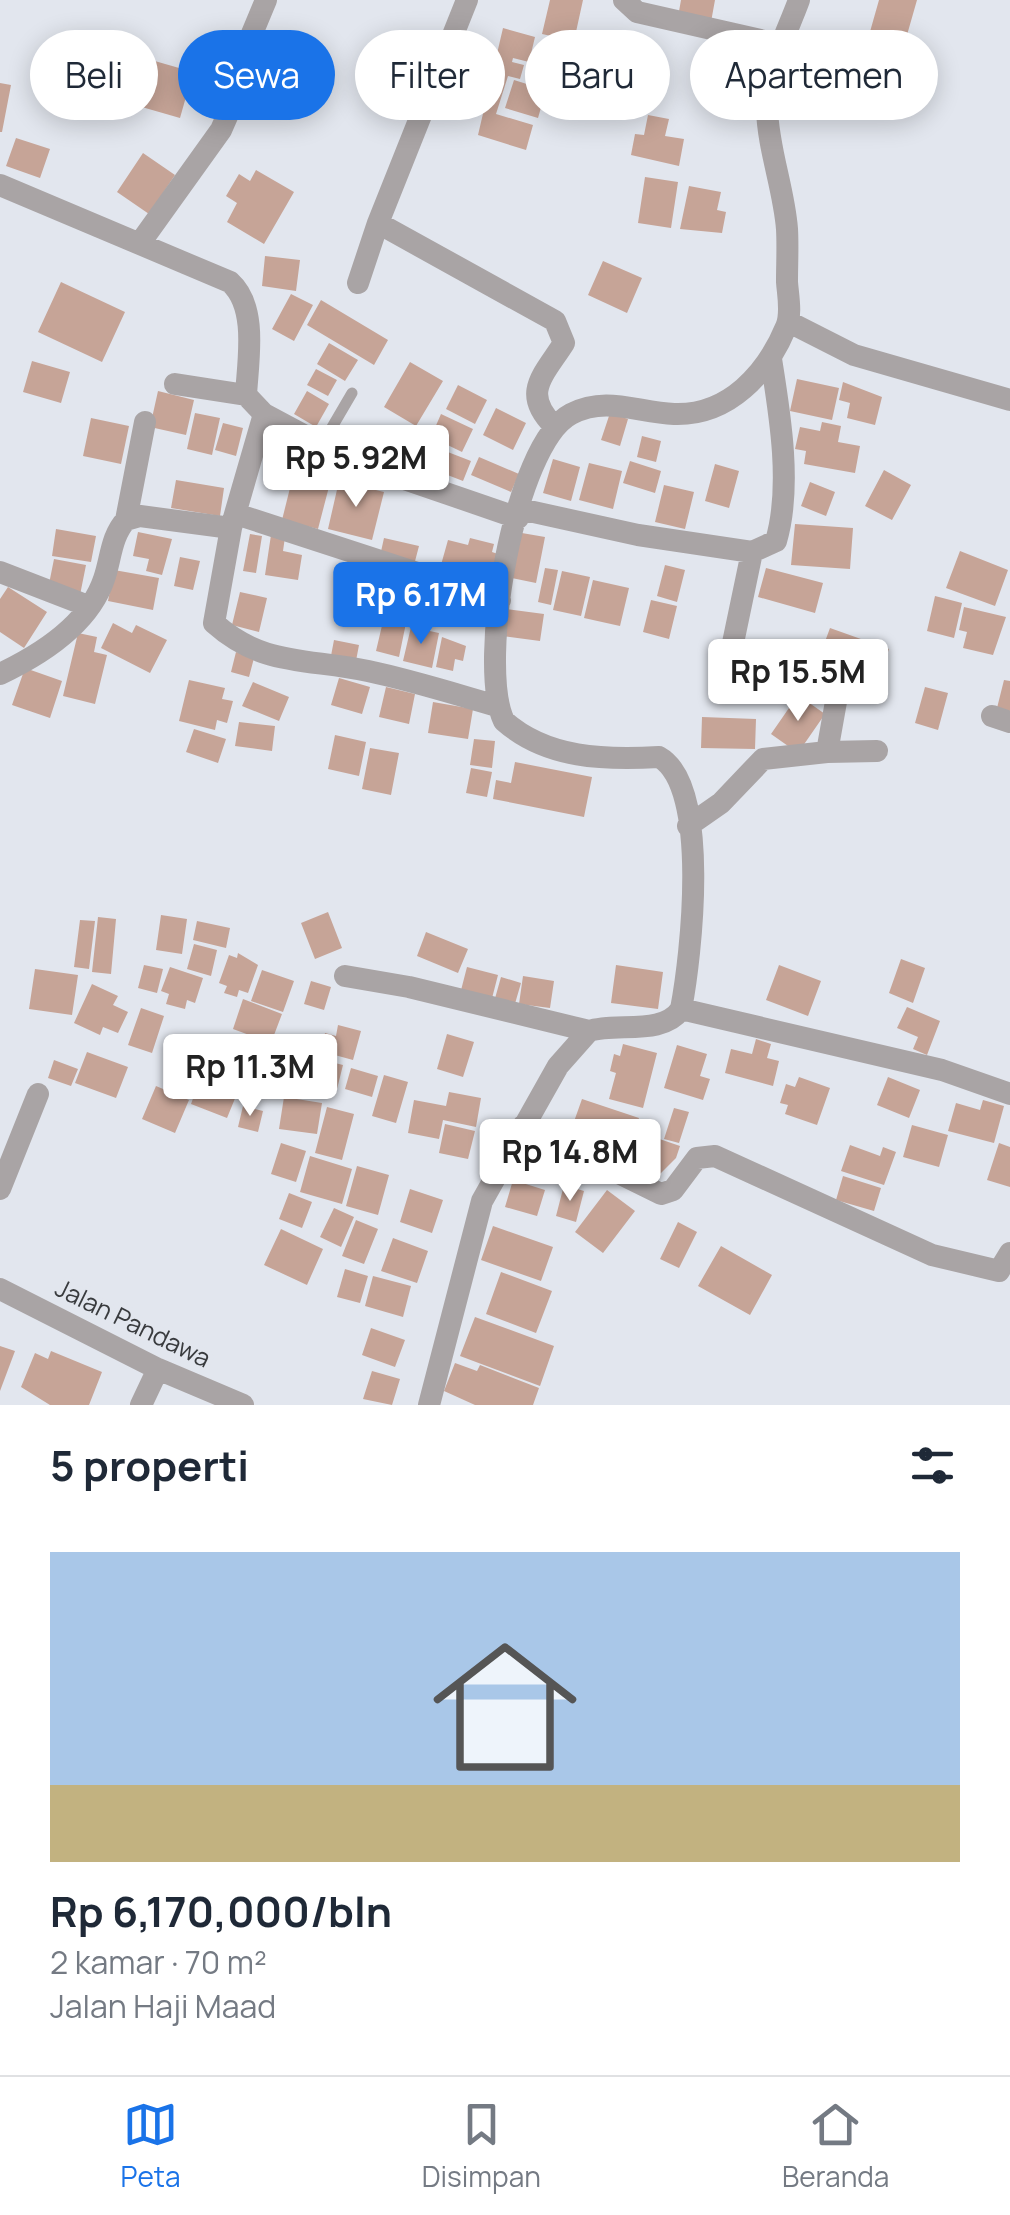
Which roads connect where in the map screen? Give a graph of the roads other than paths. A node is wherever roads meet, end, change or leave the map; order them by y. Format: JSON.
{"nodes":[{"id":1,"x":266,"y":0,"type":"edge"},
{"id":2,"x":468,"y":0,"type":"edge"},
{"id":3,"x":624,"y":0,"type":"edge"},
{"id":4,"x":799,"y":0,"type":"edge"},
{"id":5,"x":716,"y":30,"type":"edge"},
{"id":6,"x":788,"y":30,"type":"edge"},
{"id":7,"x":769,"y":120,"type":"edge"},
{"id":8,"x":0,"y":185,"type":"edge"},
{"id":9,"x":378,"y":223,"type":"junction"},
{"id":10,"x":140,"y":243,"type":"junction"},
{"id":11,"x":358,"y":284,"type":"dead end"},
{"id":12,"x":789,"y":322,"type":"junction"},
{"id":13,"x":771,"y":359,"type":"junction"},
{"id":14,"x":175,"y":384,"type":"dead end"},
{"id":15,"x":352,"y":393,"type":"dead end"},
{"id":16,"x":246,"y":395,"type":"junction"},
{"id":17,"x":1010,"y":400,"type":"edge"},
{"id":18,"x":264,"y":414,"type":"junction"},
{"id":19,"x":146,"y":422,"type":"dead end"},
{"id":20,"x":554,"y":426,"type":"junction"},
{"id":21,"x":321,"y":446,"type":"junction"},
{"id":22,"x":519,"y":514,"type":"junction"},
{"id":23,"x":126,"y":520,"type":"junction"},
{"id":24,"x":234,"y":521,"type":"junction"},
{"id":25,"x":752,"y":552,"type":"junction"},
{"id":26,"x":0,"y":572,"type":"edge"},
{"id":27,"x":500,"y":600,"type":"junction"},
{"id":28,"x":88,"y":606,"type":"junction"},
{"id":29,"x":729,"y":662,"type":"dead end"},
{"id":30,"x":0,"y":674,"type":"edge"},
{"id":31,"x":838,"y":696,"type":"dead end"},
{"id":32,"x":498,"y":706,"type":"junction"},
{"id":33,"x":878,"y":751,"type":"dead end"},
{"id":34,"x":826,"y":752,"type":"junction"},
{"id":35,"x":688,"y":826,"type":"junction"},
{"id":36,"x":345,"y":976,"type":"dead end"},
{"id":37,"x":681,"y":1009,"type":"junction"},
{"id":38,"x":589,"y":1031,"type":"junction"},
{"id":39,"x":38,"y":1094,"type":"dead end"},
{"id":40,"x":1010,"y":1094,"type":"edge"},
{"id":41,"x":523,"y":1126,"type":"junction"},
{"id":42,"x":0,"y":1189,"type":"edge"},
{"id":43,"x":1010,"y":1253,"type":"edge"},
{"id":44,"x":0,"y":1289,"type":"edge"},
{"id":45,"x":158,"y":1369,"type":"junction"},
{"id":46,"x":141,"y":1405,"type":"edge"},
{"id":47,"x":243,"y":1405,"type":"edge"},
{"id":48,"x":428,"y":1405,"type":"edge"}],
"edges":[{"from":1,"to":10,"type":"street"},
{"from":2,"to":9,"type":"street"},
{"from":3,"to":5,"type":"street"},
{"from":4,"to":6,"type":"street"},
{"from":7,"to":12,"type":"street"},
{"from":8,"to":10,"type":"street"},
{"from":9,"to":11,"type":"street"},
{"from":9,"to":20,"type":"street"},
{"from":10,"to":16,"type":"street"},
{"from":12,"to":13,"type":"street"},
{"from":12,"to":17,"type":"street"},
{"from":13,"to":20,"type":"street"},
{"from":13,"to":25,"type":"street"},
{"from":14,"to":16,"type":"street"},
{"from":15,"to":21,"type":"lane"},
{"from":16,"to":18,"type":"street"},
{"from":18,"to":21,"type":"street"},
{"from":18,"to":24,"type":"street"},
{"from":19,"to":23,"type":"street"},
{"from":20,"to":22,"type":"street"},
{"from":21,"to":22,"type":"street"},
{"from":22,"to":25,"type":"street"},
{"from":22,"to":27,"type":"street"},
{"from":23,"to":24,"type":"street"},
{"from":23,"to":28,"type":"street"},
{"from":24,"to":27,"type":"street"},
{"from":24,"to":32,"type":"street"},
{"from":25,"to":29,"type":"street"},
{"from":26,"to":28,"type":"street"},
{"from":27,"to":32,"type":"street"},
{"from":28,"to":30,"type":"street"},
{"from":31,"to":34,"type":"street"},
{"from":32,"to":35,"type":"street"},
{"from":33,"to":34,"type":"street"},
{"from":34,"to":35,"type":"street"},
{"from":35,"to":37,"type":"street"},
{"from":36,"to":38,"type":"street"},
{"from":37,"to":38,"type":"street"},
{"from":37,"to":40,"type":"street"},
{"from":38,"to":41,"type":"street"},
{"from":39,"to":42,"type":"street"},
{"from":41,"to":43,"type":"street"},
{"from":41,"to":48,"type":"street"},
{"from":44,"to":45,"type":"street","name":"Jalan Pandawa"},
{"from":45,"to":46,"type":"street"},
{"from":45,"to":47,"type":"street","name":"Jalan Pandawa"}]}
